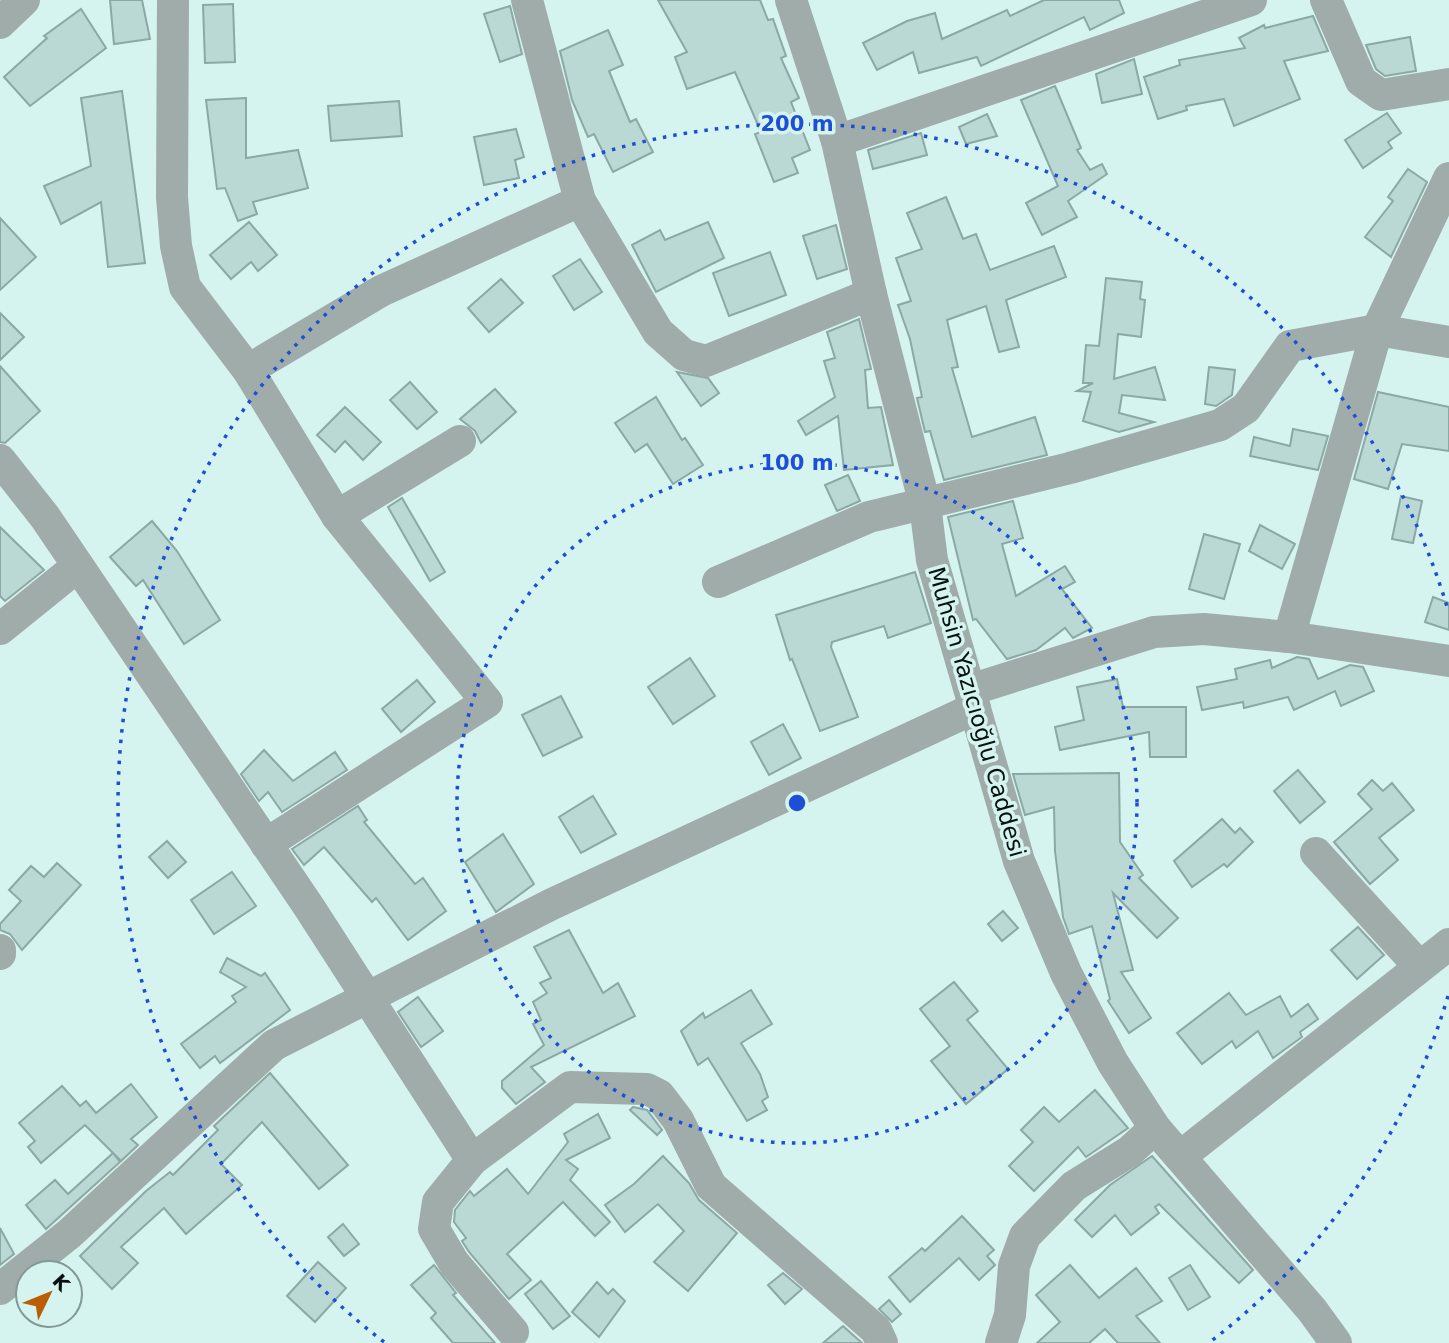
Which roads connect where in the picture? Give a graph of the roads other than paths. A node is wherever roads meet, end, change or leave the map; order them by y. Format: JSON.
{"nodes":[{"id":1,"x":24,"y":0,"type":"edge"},
{"id":2,"x":173,"y":0,"type":"edge"},
{"id":3,"x":527,"y":0,"type":"edge"},
{"id":4,"x":791,"y":0,"type":"edge"},
{"id":5,"x":1251,"y":0,"type":"edge"},
{"id":6,"x":1326,"y":0,"type":"edge"},
{"id":7,"x":0,"y":23,"type":"edge"},
{"id":8,"x":1449,"y":85,"type":"edge"},
{"id":9,"x":837,"y":141,"type":"junction"},
{"id":10,"x":1449,"y":178,"type":"edge"},
{"id":11,"x":580,"y":201,"type":"junction"},
{"id":12,"x":871,"y":294,"type":"junction"},
{"id":13,"x":1377,"y":330,"type":"junction"},
{"id":14,"x":1449,"y":342,"type":"edge"},
{"id":15,"x":248,"y":370,"type":"junction"},
{"id":16,"x":460,"y":441,"type":"dead end"},
{"id":17,"x":0,"y":460,"type":"edge"},
{"id":18,"x":925,"y":505,"type":"junction"},
{"id":19,"x":337,"y":516,"type":"junction"},
{"id":20,"x":78,"y":566,"type":"junction"},
{"id":21,"x":718,"y":582,"type":"dead end"},
{"id":22,"x":0,"y":629,"type":"edge"},
{"id":23,"x":1289,"y":637,"type":"junction"},
{"id":24,"x":1449,"y":661,"type":"edge"},
{"id":25,"x":972,"y":699,"type":"junction"},
{"id":26,"x":266,"y":844,"type":"junction"},
{"id":27,"x":1316,"y":853,"type":"dead end"},
{"id":28,"x":1449,"y":944,"type":"edge"},
{"id":29,"x":1419,"y":966,"type":"junction"},
{"id":30,"x":366,"y":999,"type":"junction"},
{"id":31,"x":1156,"y":1128,"type":"junction"},
{"id":32,"x":1181,"y":1156,"type":"junction"},
{"id":33,"x":472,"y":1160,"type":"junction"},
{"id":34,"x":0,"y":1289,"type":"edge"},
{"id":35,"x":513,"y":1332,"type":"dead end"},
{"id":36,"x":882,"y":1343,"type":"edge"},
{"id":37,"x":1001,"y":1343,"type":"edge"},
{"id":38,"x":1336,"y":1343,"type":"edge"}],
"edges":[{"from":1,"to":7,"type":"street"},
{"from":2,"to":15,"type":"street"},
{"from":3,"to":11,"type":"street"},
{"from":4,"to":9,"type":"street","name":"Muhsin Yazıcıoğlu Caddesi"},
{"from":5,"to":9,"type":"street"},
{"from":6,"to":8,"type":"street"},
{"from":9,"to":12,"type":"street","name":"Muhsin Yazıcıoğlu Caddesi"},
{"from":10,"to":13,"type":"street"},
{"from":11,"to":12,"type":"street"},
{"from":11,"to":15,"type":"street"},
{"from":12,"to":18,"type":"street","name":"Muhsin Yazıcıoğlu Caddesi"},
{"from":13,"to":14,"type":"street"},
{"from":13,"to":18,"type":"street"},
{"from":13,"to":23,"type":"street"},
{"from":15,"to":19,"type":"street"},
{"from":16,"to":19,"type":"street"},
{"from":17,"to":20,"type":"street"},
{"from":18,"to":21,"type":"street"},
{"from":18,"to":25,"type":"street","name":"Muhsin Yazıcıoğlu Caddesi"},
{"from":19,"to":26,"type":"street"},
{"from":20,"to":22,"type":"street"},
{"from":20,"to":26,"type":"street"},
{"from":23,"to":24,"type":"street"},
{"from":23,"to":25,"type":"street"},
{"from":25,"to":30,"type":"street"},
{"from":25,"to":31,"type":"street","name":"Muhsin Yazıcıoğlu Caddesi"},
{"from":26,"to":30,"type":"street"},
{"from":27,"to":29,"type":"street"},
{"from":28,"to":29,"type":"street"},
{"from":29,"to":32,"type":"street"},
{"from":30,"to":33,"type":"street"},
{"from":30,"to":34,"type":"street"},
{"from":31,"to":32,"type":"street","name":"Muhsin Yazıcıoğlu Caddesi"},
{"from":31,"to":37,"type":"street"},
{"from":32,"to":38,"type":"street","name":"Muhsin Yazıcıoğlu Caddesi"},
{"from":33,"to":35,"type":"street"},
{"from":33,"to":36,"type":"street"}]}
